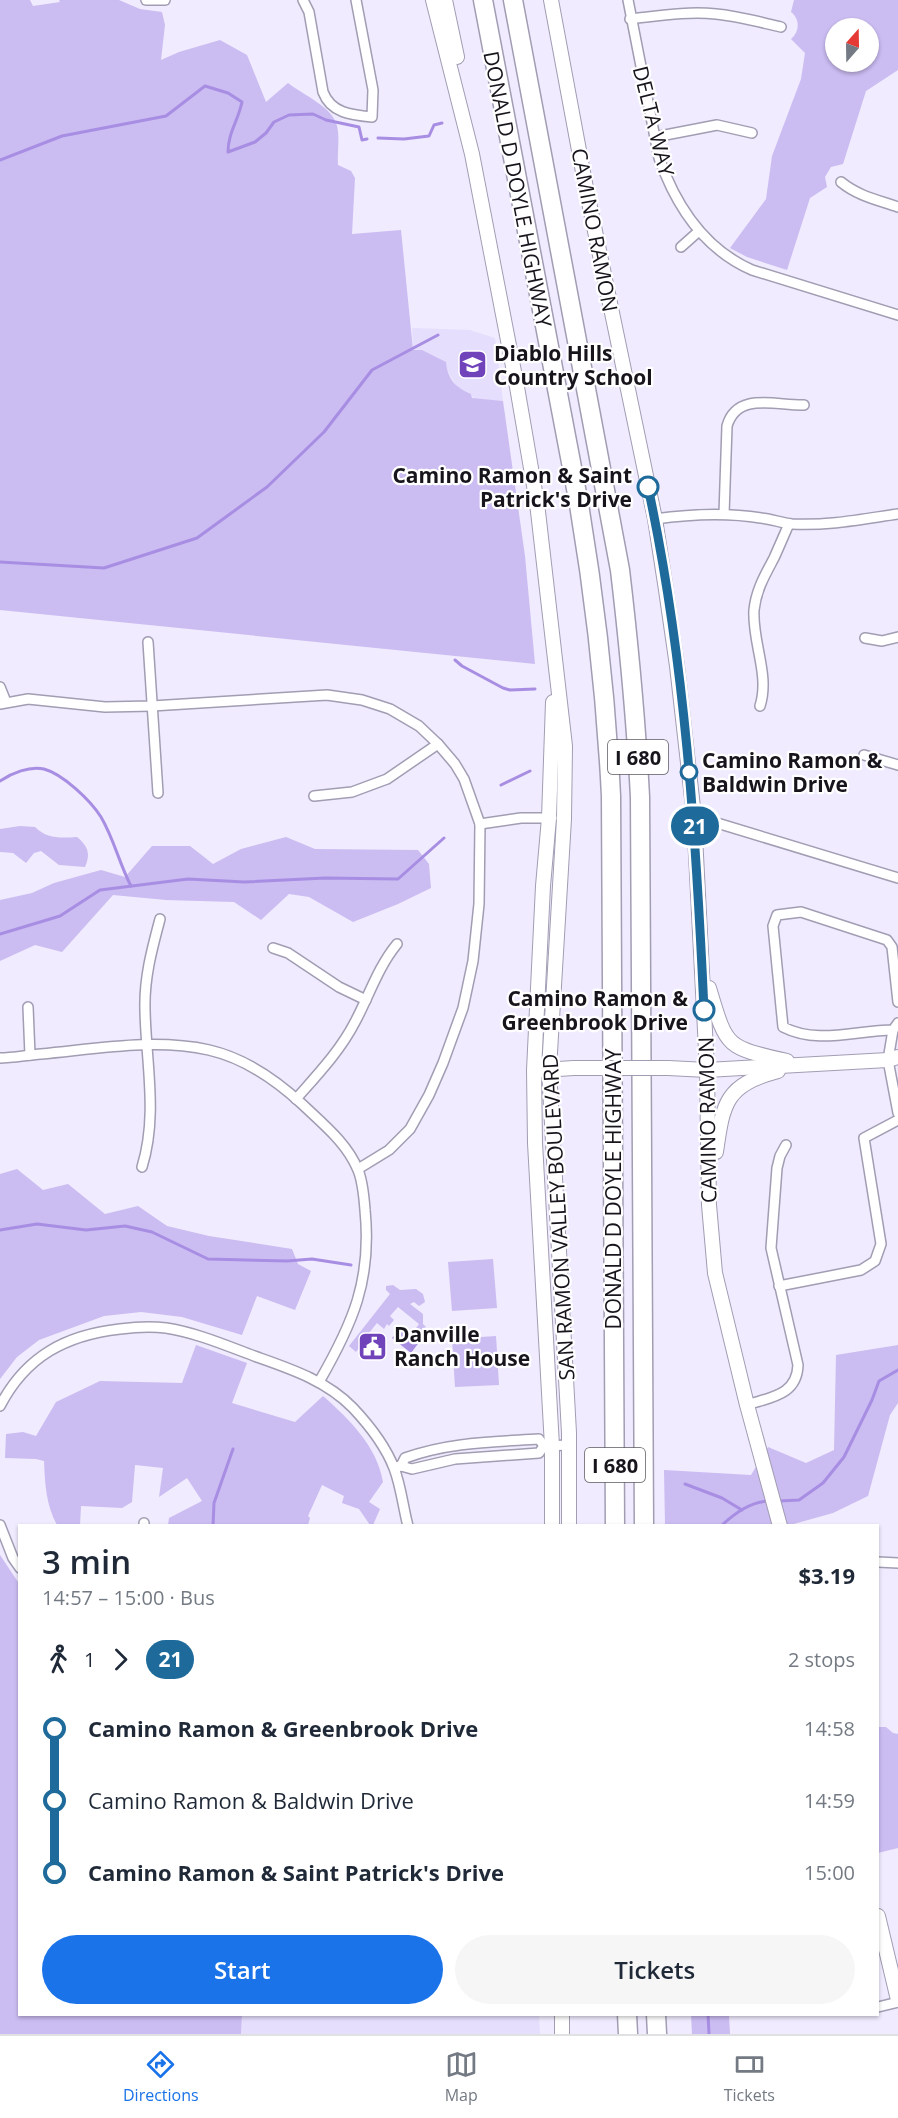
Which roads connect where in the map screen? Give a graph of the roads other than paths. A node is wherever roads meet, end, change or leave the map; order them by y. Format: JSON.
{"nodes":[{"id":1,"x":146,"y":0,"type":"edge"},
{"id":2,"x":165,"y":0,"type":"edge"},
{"id":3,"x":303,"y":0,"type":"edge"},
{"id":4,"x":356,"y":0,"type":"edge"},
{"id":5,"x":433,"y":0,"type":"edge"},
{"id":6,"x":445,"y":0,"type":"edge"},
{"id":7,"x":483,"y":0,"type":"edge"},
{"id":8,"x":513,"y":0,"type":"edge"},
{"id":9,"x":551,"y":0,"type":"edge"},
{"id":10,"x":628,"y":0,"type":"edge"},
{"id":11,"x":630,"y":19,"type":"junction"},
{"id":12,"x":781,"y":27,"type":"dead end"},
{"id":13,"x":752,"y":133,"type":"dead end"},
{"id":14,"x":655,"y":136,"type":"junction"},
{"id":15,"x":472,"y":154,"type":"junction"},
{"id":16,"x":841,"y":182,"type":"dead end"},
{"id":17,"x":898,"y":207,"type":"edge"},
{"id":18,"x":699,"y":231,"type":"junction"},
{"id":19,"x":681,"y":248,"type":"dead end"},
{"id":20,"x":898,"y":315,"type":"edge"},
{"id":21,"x":804,"y":405,"type":"dead end"},
{"id":22,"x":724,"y":514,"type":"junction"},
{"id":23,"x":898,"y":514,"type":"edge"},
{"id":24,"x":655,"y":519,"type":"junction"},
{"id":25,"x":789,"y":524,"type":"junction"},
{"id":26,"x":898,"y":637,"type":"edge"},
{"id":27,"x":865,"y":638,"type":"dead end"},
{"id":28,"x":148,"y":642,"type":"dead end"},
{"id":29,"x":555,"y":658,"type":"junction"},
{"id":30,"x":0,"y":687,"type":"edge"},
{"id":31,"x":3,"y":703,"type":"edge"},
{"id":32,"x":152,"y":705,"type":"junction"},
{"id":33,"x":760,"y":706,"type":"dead end"},
{"id":34,"x":438,"y":744,"type":"junction"},
{"id":35,"x":864,"y":755,"type":"dead end"},
{"id":36,"x":898,"y":765,"type":"edge"},
{"id":37,"x":158,"y":793,"type":"dead end"},
{"id":38,"x":314,"y":796,"type":"dead end"},
{"id":39,"x":694,"y":816,"type":"junction"},
{"id":40,"x":549,"y":818,"type":"junction"},
{"id":41,"x":564,"y":819,"type":"junction"},
{"id":42,"x":480,"y":824,"type":"junction"},
{"id":43,"x":898,"y":878,"type":"edge"},
{"id":44,"x":160,"y":919,"type":"dead end"},
{"id":45,"x":397,"y":944,"type":"dead end"},
{"id":46,"x":273,"y":948,"type":"dead end"},
{"id":47,"x":702,"y":964,"type":"junction"},
{"id":48,"x":366,"y":1000,"type":"junction"},
{"id":49,"x":898,"y":1002,"type":"edge"},
{"id":50,"x":28,"y":1007,"type":"dead end"},
{"id":51,"x":896,"y":1026,"type":"edge"},
{"id":52,"x":148,"y":1045,"type":"junction"},
{"id":53,"x":30,"y":1055,"type":"junction"},
{"id":54,"x":0,"y":1058,"type":"edge"},
{"id":55,"x":893,"y":1059,"type":"edge"},
{"id":56,"x":803,"y":1065,"type":"junction"},
{"id":57,"x":549,"y":1069,"type":"junction"},
{"id":58,"x":534,"y":1070,"type":"junction"},
{"id":59,"x":707,"y":1070,"type":"junction"},
{"id":60,"x":296,"y":1099,"type":"junction"},
{"id":61,"x":898,"y":1113,"type":"edge"},
{"id":62,"x":898,"y":1120,"type":"edge"},
{"id":63,"x":786,"y":1145,"type":"dead end"},
{"id":64,"x":142,"y":1167,"type":"dead end"},
{"id":65,"x":358,"y":1169,"type":"junction"},
{"id":66,"x":710,"y":1205,"type":"junction"},
{"id":67,"x":779,"y":1286,"type":"junction"},
{"id":68,"x":319,"y":1382,"type":"junction"},
{"id":69,"x":747,"y":1405,"type":"junction"},
{"id":70,"x":0,"y":1406,"type":"edge"},
{"id":71,"x":569,"y":1445,"type":"junction"},
{"id":72,"x":548,"y":1446,"type":"junction"},
{"id":73,"x":398,"y":1467,"type":"junction"},
{"id":74,"x":778,"y":1521,"type":"edge"},
{"id":75,"x":408,"y":1524,"type":"edge"},
{"id":76,"x":552,"y":1524,"type":"edge"},
{"id":77,"x":569,"y":1524,"type":"edge"},
{"id":78,"x":615,"y":1524,"type":"edge"},
{"id":79,"x":644,"y":1524,"type":"edge"},
{"id":80,"x":0,"y":1526,"type":"edge"},
{"id":81,"x":879,"y":1562,"type":"edge"},
{"id":82,"x":898,"y":1563,"type":"edge"},
{"id":83,"x":18,"y":1565,"type":"edge"},
{"id":84,"x":879,"y":1920,"type":"edge"},
{"id":85,"x":898,"y":2001,"type":"edge"},
{"id":86,"x":879,"y":2007,"type":"edge"},
{"id":87,"x":562,"y":2016,"type":"edge"},
{"id":88,"x":627,"y":2016,"type":"edge"},
{"id":89,"x":656,"y":2016,"type":"edge"},
{"id":90,"x":562,"y":2034,"type":"edge"},
{"id":91,"x":628,"y":2034,"type":"edge"},
{"id":92,"x":657,"y":2034,"type":"edge"}],
"edges":[{"from":1,"to":2,"type":"street"},
{"from":3,"to":4,"type":"street"},
{"from":5,"to":15,"type":"main road","name":"SAN RAMON VALLEY BOULEVARD"},
{"from":6,"to":15,"type":"main road","name":"SAN RAMON VALLEY BOULEVARD"},
{"from":7,"to":78,"type":"highway","name":"DONALD D DOYLE HIGHWAY","number":"I 680"},
{"from":8,"to":79,"type":"highway","name":"DONALD D DOYLE HIGHWAY","number":"I 680"},
{"from":9,"to":24,"type":"main road","name":"CAMINO RAMON"},
{"from":10,"to":11,"type":"street","name":"DELTA WAY"},
{"from":11,"to":12,"type":"street"},
{"from":11,"to":14,"type":"street","name":"DELTA WAY"},
{"from":13,"to":14,"type":"street"},
{"from":14,"to":18,"type":"street","name":"DELTA WAY"},
{"from":15,"to":29,"type":"main road","name":"SAN RAMON VALLEY BOULEVARD"},
{"from":16,"to":17,"type":"street"},
{"from":18,"to":19,"type":"street"},
{"from":18,"to":20,"type":"street","name":"DELTA WAY"},
{"from":21,"to":22,"type":"street"},
{"from":22,"to":24,"type":"street"},
{"from":22,"to":25,"type":"street"},
{"from":23,"to":25,"type":"street"},
{"from":24,"to":39,"type":"main road","name":"CAMINO RAMON"},
{"from":25,"to":33,"type":"street"},
{"from":26,"to":27,"type":"street"},
{"from":28,"to":32,"type":"street"},
{"from":29,"to":40,"type":"main road","name":"SAN RAMON VALLEY BOULEVARD"},
{"from":29,"to":41,"type":"main road","name":"SAN RAMON VALLEY BOULEVARD"},
{"from":30,"to":31,"type":"street"},
{"from":31,"to":32,"type":"street"},
{"from":32,"to":34,"type":"street"},
{"from":32,"to":37,"type":"street"},
{"from":34,"to":38,"type":"street"},
{"from":34,"to":42,"type":"street"},
{"from":35,"to":36,"type":"street"},
{"from":39,"to":43,"type":"street"},
{"from":39,"to":47,"type":"main road","name":"CAMINO RAMON"},
{"from":40,"to":41,"type":"street"},
{"from":40,"to":42,"type":"street"},
{"from":40,"to":58,"type":"main road","name":"SAN RAMON VALLEY BOULEVARD"},
{"from":41,"to":57,"type":"main road","name":"SAN RAMON VALLEY BOULEVARD"},
{"from":42,"to":65,"type":"street"},
{"from":44,"to":52,"type":"street"},
{"from":45,"to":48,"type":"street"},
{"from":46,"to":48,"type":"street"},
{"from":47,"to":56,"type":"main road"},
{"from":47,"to":59,"type":"main road","name":"CAMINO RAMON"},
{"from":48,"to":60,"type":"street"},
{"from":49,"to":51,"type":"street"},
{"from":50,"to":53,"type":"street"},
{"from":51,"to":55,"type":"street"},
{"from":52,"to":53,"type":"street"},
{"from":52,"to":60,"type":"street"},
{"from":52,"to":64,"type":"street"},
{"from":53,"to":54,"type":"street"},
{"from":55,"to":56,"type":"main road"},
{"from":55,"to":61,"type":"street"},
{"from":56,"to":59,"type":"main road"},
{"from":56,"to":66,"type":"main road"},
{"from":57,"to":58,"type":"main road"},
{"from":57,"to":59,"type":"main road","bridge":true},
{"from":57,"to":71,"type":"main road","name":"SAN RAMON VALLEY BOULEVARD"},
{"from":58,"to":72,"type":"main road","name":"SAN RAMON VALLEY BOULEVARD"},
{"from":59,"to":66,"type":"main road","name":"CAMINO RAMON"},
{"from":60,"to":65,"type":"street"},
{"from":62,"to":67,"type":"street"},
{"from":63,"to":67,"type":"street"},
{"from":65,"to":68,"type":"street"},
{"from":66,"to":69,"type":"main road","name":"CAMINO RAMON"},
{"from":67,"to":69,"type":"street"},
{"from":68,"to":70,"type":"street"},
{"from":68,"to":73,"type":"street"},
{"from":69,"to":74,"type":"main road","name":"CAMINO RAMON"},
{"from":71,"to":72,"type":"street"},
{"from":71,"to":77,"type":"main road","name":"SAN RAMON VALLEY BOULEVARD"},
{"from":72,"to":73,"type":"street"},
{"from":72,"to":73,"type":"street"},
{"from":72,"to":76,"type":"main road","name":"SAN RAMON VALLEY BOULEVARD"},
{"from":73,"to":75,"type":"street"},
{"from":80,"to":83,"type":"street"},
{"from":81,"to":82,"type":"street"},
{"from":84,"to":85,"type":"main road"},
{"from":85,"to":86,"type":"street"},
{"from":87,"to":90,"type":"main road"},
{"from":88,"to":91,"type":"highway"},
{"from":89,"to":92,"type":"highway"}]}
